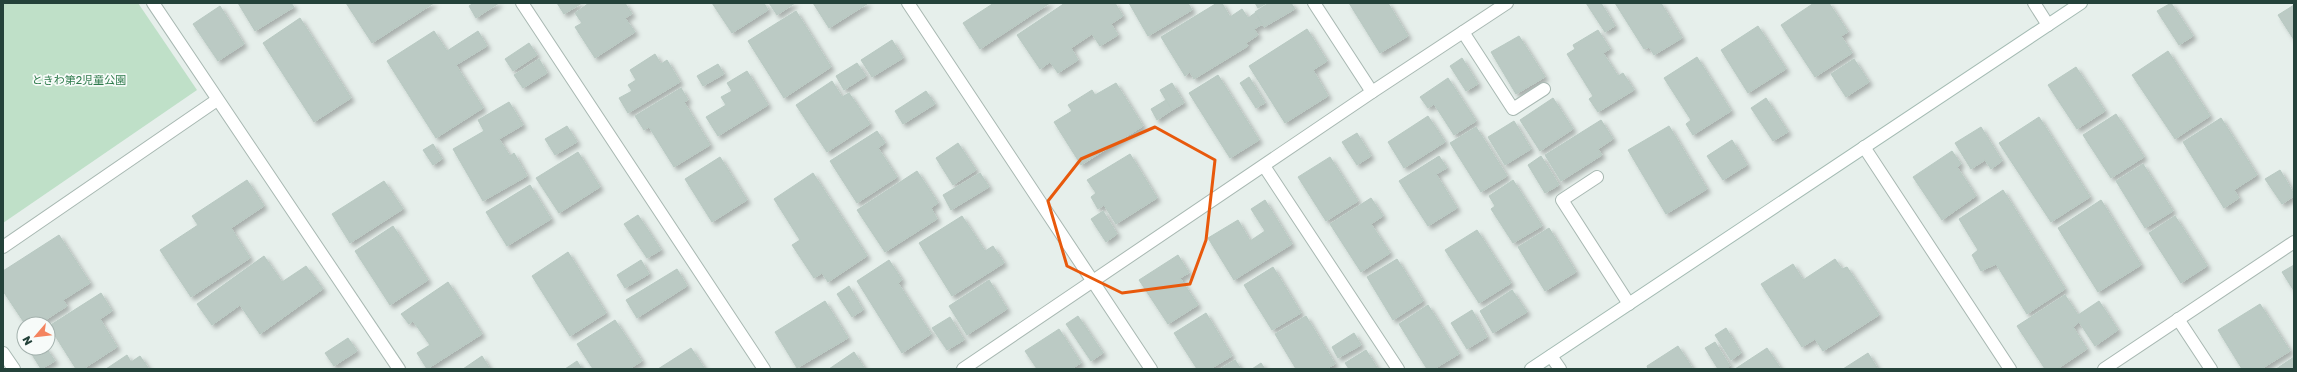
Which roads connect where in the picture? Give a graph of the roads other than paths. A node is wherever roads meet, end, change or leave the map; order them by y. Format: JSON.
{"nodes":[{"id":1,"x":153,"y":3,"type":"edge"},
{"id":2,"x":522,"y":3,"type":"edge"},
{"id":3,"x":908,"y":3,"type":"edge"},
{"id":4,"x":1314,"y":3,"type":"edge"},
{"id":5,"x":1507,"y":3,"type":"edge"},
{"id":6,"x":2034,"y":3,"type":"edge"},
{"id":7,"x":2081,"y":3,"type":"edge"},
{"id":8,"x":2048,"y":25,"type":"junction"},
{"id":9,"x":1463,"y":32,"type":"junction"},
{"id":10,"x":1544,"y":89,"type":"dead end"},
{"id":11,"x":1372,"y":92,"type":"junction"},
{"id":12,"x":217,"y":100,"type":"junction"},
{"id":13,"x":1864,"y":147,"type":"junction"},
{"id":14,"x":1264,"y":166,"type":"junction"},
{"id":15,"x":1597,"y":177,"type":"dead end"},
{"id":16,"x":2294,"y":242,"type":"edge"},
{"id":17,"x":3,"y":247,"type":"edge"},
{"id":18,"x":1092,"y":281,"type":"junction"},
{"id":19,"x":1629,"y":304,"type":"junction"},
{"id":20,"x":2178,"y":319,"type":"junction"},
{"id":21,"x":3,"y":352,"type":"edge"},
{"id":22,"x":1551,"y":356,"type":"junction"},
{"id":23,"x":14,"y":369,"type":"edge"},
{"id":24,"x":399,"y":369,"type":"edge"},
{"id":25,"x":764,"y":369,"type":"edge"},
{"id":26,"x":963,"y":369,"type":"edge"},
{"id":27,"x":1151,"y":369,"type":"edge"},
{"id":28,"x":1398,"y":369,"type":"edge"},
{"id":29,"x":1531,"y":369,"type":"edge"},
{"id":30,"x":1560,"y":369,"type":"edge"},
{"id":31,"x":2010,"y":369,"type":"edge"},
{"id":32,"x":2104,"y":369,"type":"edge"},
{"id":33,"x":2211,"y":369,"type":"edge"}],
"edges":[{"from":1,"to":12,"type":"street"},
{"from":2,"to":25,"type":"street"},
{"from":3,"to":18,"type":"street"},
{"from":4,"to":11,"type":"street"},
{"from":5,"to":9,"type":"street"},
{"from":6,"to":8,"type":"street"},
{"from":7,"to":8,"type":"street"},
{"from":8,"to":13,"type":"street"},
{"from":9,"to":10,"type":"street"},
{"from":9,"to":11,"type":"street"},
{"from":11,"to":14,"type":"street"},
{"from":12,"to":17,"type":"street"},
{"from":12,"to":24,"type":"street"},
{"from":13,"to":19,"type":"street"},
{"from":13,"to":31,"type":"street"},
{"from":14,"to":18,"type":"street"},
{"from":14,"to":28,"type":"street"},
{"from":15,"to":19,"type":"street"},
{"from":16,"to":20,"type":"street"},
{"from":18,"to":26,"type":"street"},
{"from":18,"to":27,"type":"street"},
{"from":19,"to":22,"type":"street"},
{"from":20,"to":32,"type":"street"},
{"from":20,"to":33,"type":"street"},
{"from":21,"to":23,"type":"street"},
{"from":22,"to":29,"type":"street"},
{"from":22,"to":30,"type":"street"}]}
